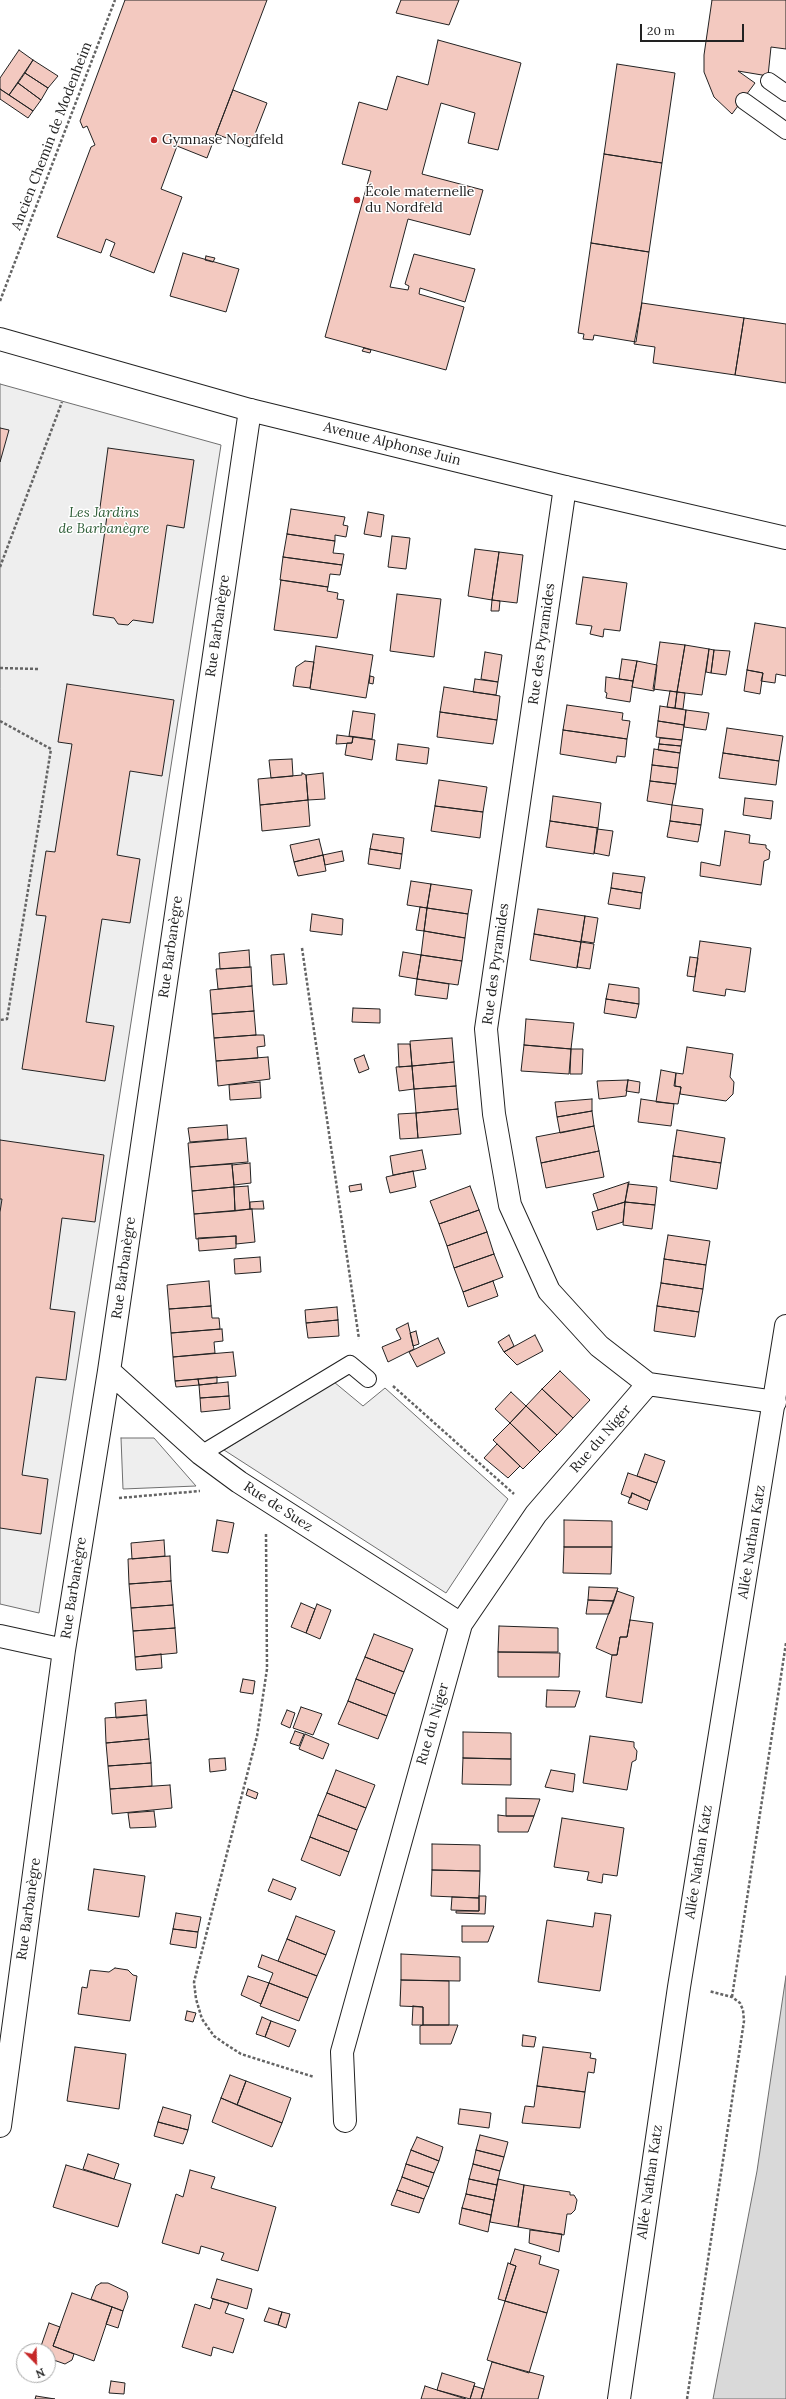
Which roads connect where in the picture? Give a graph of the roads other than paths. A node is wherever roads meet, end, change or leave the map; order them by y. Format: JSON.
{"nodes":[{"id":1,"x":769,"y":81,"type":"dead end"},
{"id":2,"x":786,"y":93,"type":"edge"},
{"id":3,"x":744,"y":101,"type":"dead end"},
{"id":4,"x":786,"y":131,"type":"edge"},
{"id":5,"x":0,"y":339,"type":"edge"},
{"id":6,"x":250,"y":410,"type":"junction"},
{"id":7,"x":565,"y":487,"type":"junction"},
{"id":8,"x":786,"y":538,"type":"edge"},
{"id":9,"x":786,"y":1326,"type":"edge"},
{"id":10,"x":109,"y":1371,"type":"junction"},
{"id":11,"x":368,"y":1379,"type":"road end"},
{"id":12,"x":648,"y":1384,"type":"junction"},
{"id":13,"x":775,"y":1402,"type":"junction"},
{"id":14,"x":201,"y":1454,"type":"junction"},
{"id":15,"x":461,"y":1624,"type":"junction"},
{"id":16,"x":0,"y":1636,"type":"edge"},
{"id":17,"x":64,"y":1650,"type":"junction"},
{"id":18,"x":345,"y":2121,"type":"dead end"},
{"id":19,"x":0,"y":2126,"type":"edge"},
{"id":20,"x":619,"y":2399,"type":"edge"}],
"edges":[{"from":1,"to":2,"type":"lane"},
{"from":3,"to":4,"type":"lane"},
{"from":5,"to":6,"type":"street","name":"Avenue Alphonse Juin"},
{"from":6,"to":7,"type":"street","name":"Avenue Alphonse Juin"},
{"from":6,"to":10,"type":"street","name":"Rue Barbanègre"},
{"from":7,"to":8,"type":"street","name":"Avenue Alphonse Juin"},
{"from":7,"to":12,"type":"street","name":"Rue des Pyramides"},
{"from":9,"to":13,"type":"street","name":"Allée Nathan Katz"},
{"from":10,"to":14,"type":"street","name":"Rue de Suez"},
{"from":10,"to":17,"type":"street","name":"Rue Barbanègre"},
{"from":11,"to":14,"type":"lane"},
{"from":12,"to":13,"type":"street","name":"Rue des Pyramides"},
{"from":12,"to":15,"type":"street","name":"Rue du Niger"},
{"from":13,"to":20,"type":"street","name":"Allée Nathan Katz"},
{"from":14,"to":15,"type":"street","name":"Rue de Suez"},
{"from":15,"to":18,"type":"street","name":"Rue du Niger"},
{"from":16,"to":17,"type":"street"},
{"from":17,"to":19,"type":"street","name":"Rue Barbanègre"}]}
